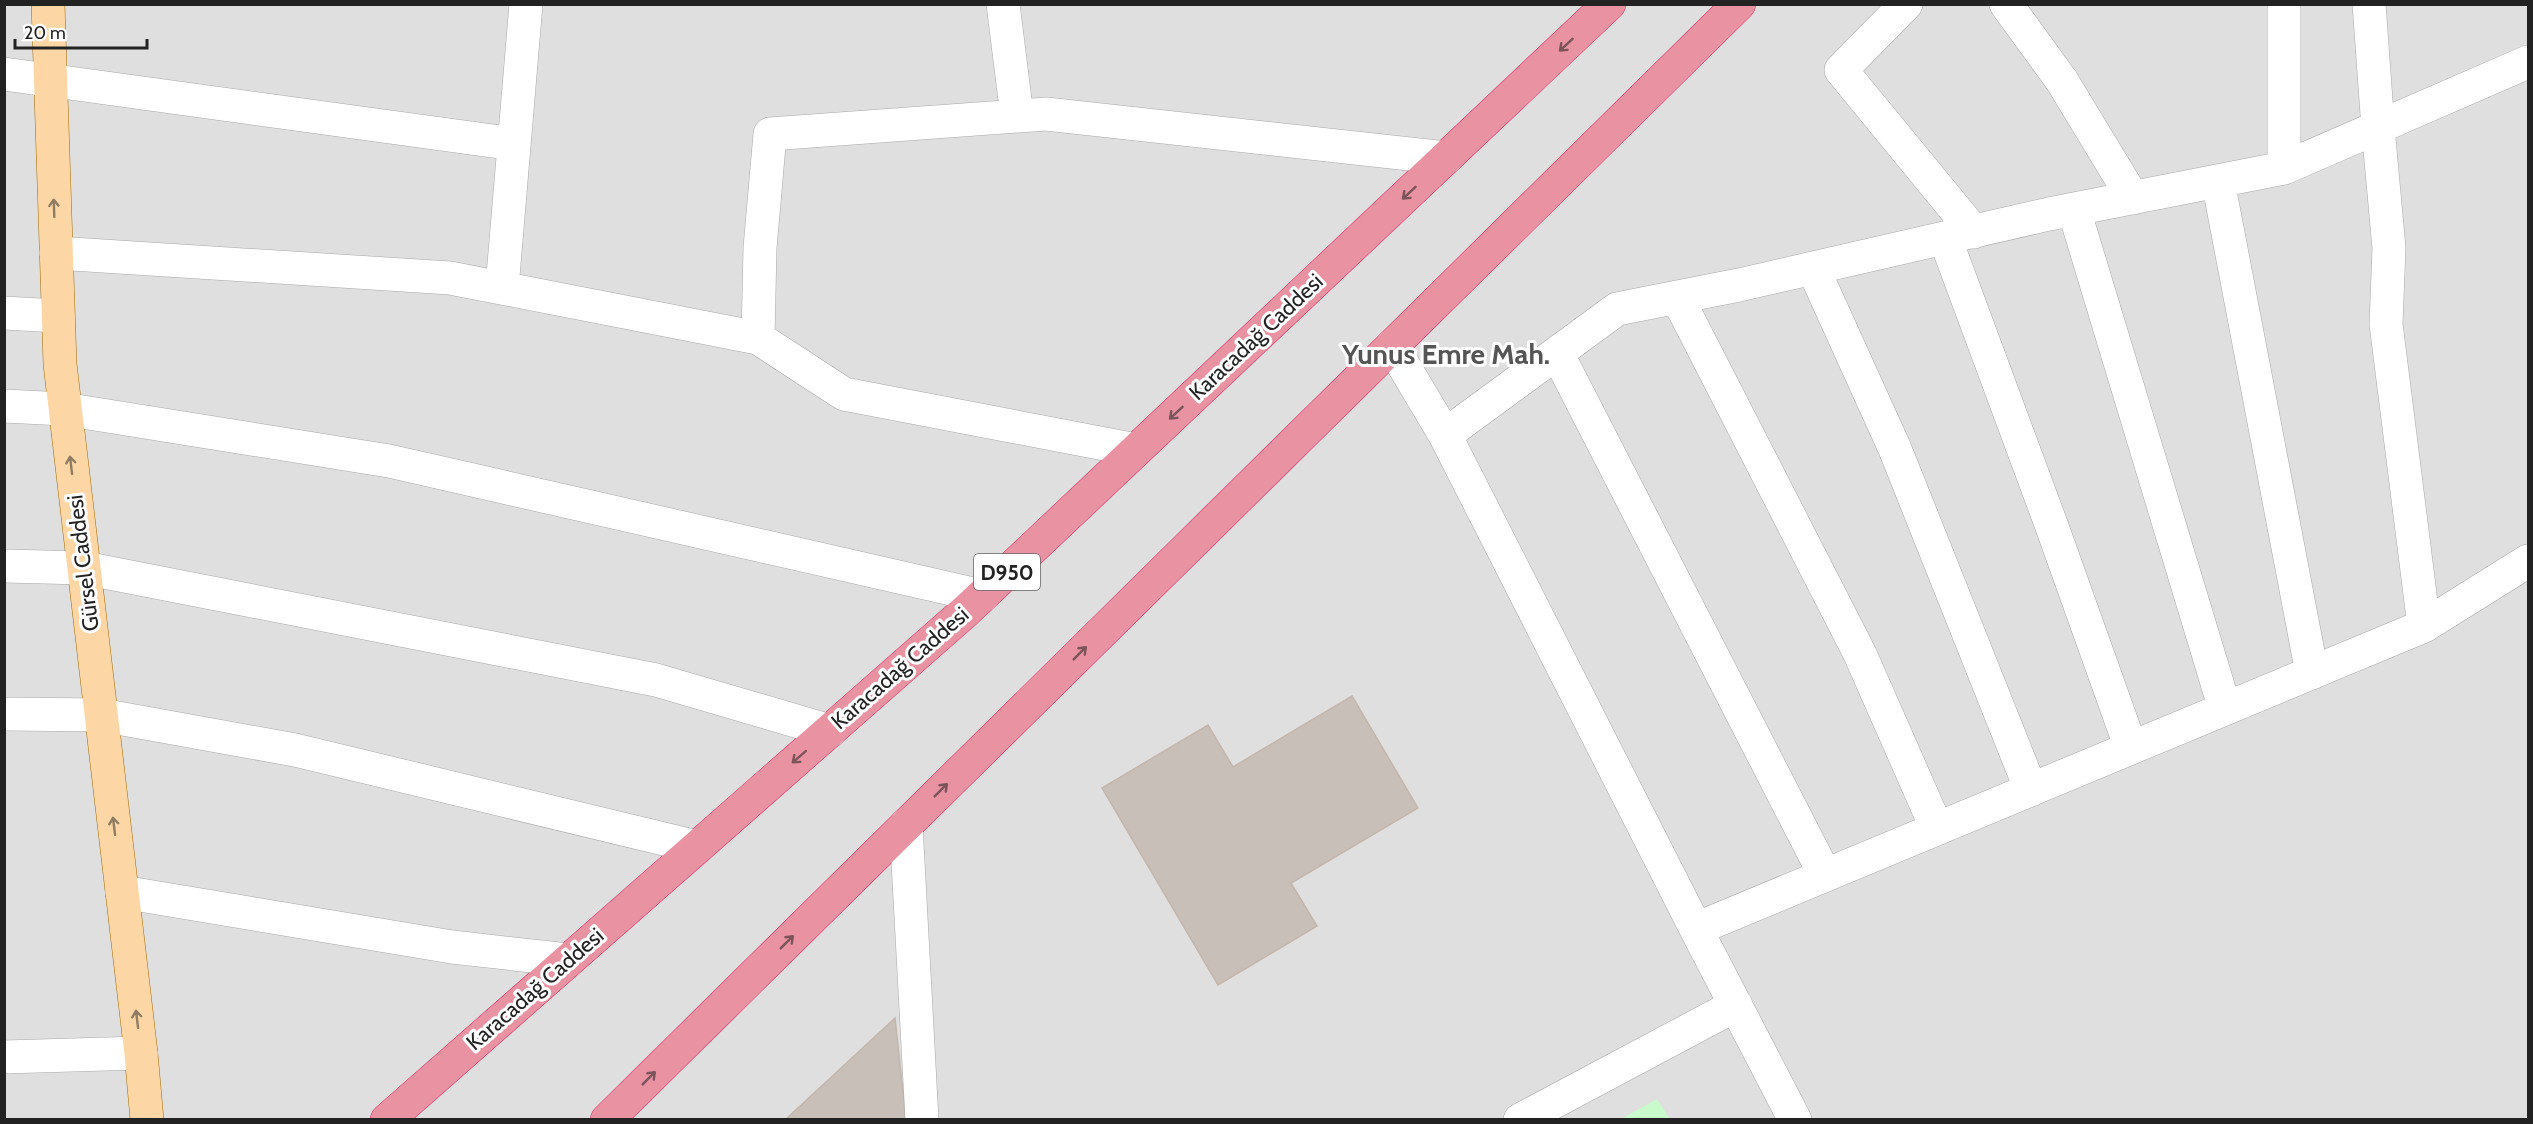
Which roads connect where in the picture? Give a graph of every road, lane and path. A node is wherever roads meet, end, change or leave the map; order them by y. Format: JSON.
{"nodes":[{"id":1,"x":48,"y":4,"type":"edge"},
{"id":2,"x":526,"y":4,"type":"edge"},
{"id":3,"x":1004,"y":4,"type":"edge"},
{"id":4,"x":1609,"y":4,"type":"edge"},
{"id":5,"x":1739,"y":4,"type":"edge"},
{"id":6,"x":1906,"y":4,"type":"edge"},
{"id":7,"x":2006,"y":4,"type":"edge"},
{"id":8,"x":2284,"y":4,"type":"edge"},
{"id":9,"x":2369,"y":4,"type":"edge"},
{"id":10,"x":2529,"y":62,"type":"edge"},
{"id":11,"x":4,"y":74,"type":"edge"},
{"id":12,"x":50,"y":81,"type":"junction"},
{"id":13,"x":1017,"y":116,"type":"junction"},
{"id":14,"x":2378,"y":128,"type":"junction"},
{"id":15,"x":514,"y":144,"type":"junction"},
{"id":16,"x":1446,"y":158,"type":"junction"},
{"id":17,"x":2284,"y":168,"type":"junction"},
{"id":18,"x":2218,"y":182,"type":"junction"},
{"id":19,"x":2133,"y":198,"type":"junction"},
{"id":20,"x":2074,"y":210,"type":"junction"},
{"id":21,"x":1960,"y":235,"type":"junction"},
{"id":22,"x":56,"y":253,"type":"junction"},
{"id":23,"x":1813,"y":268,"type":"junction"},
{"id":24,"x":502,"y":288,"type":"junction"},
{"id":25,"x":1677,"y":297,"type":"junction"},
{"id":26,"x":4,"y":314,"type":"edge"},
{"id":27,"x":58,"y":316,"type":"junction"},
{"id":28,"x":758,"y":338,"type":"junction"},
{"id":29,"x":1392,"y":346,"type":"junction"},
{"id":30,"x":1557,"y":353,"type":"junction"},
{"id":31,"x":4,"y":406,"type":"edge"},
{"id":32,"x":64,"y":409,"type":"junction"},
{"id":33,"x":1445,"y":435,"type":"junction"},
{"id":34,"x":1136,"y":450,"type":"junction"},
{"id":35,"x":2529,"y":561,"type":"edge"},
{"id":36,"x":4,"y":566,"type":"edge"},
{"id":37,"x":84,"y":568,"type":"junction"},
{"id":38,"x":982,"y":596,"type":"junction"},
{"id":39,"x":2424,"y":626,"type":"junction"},
{"id":40,"x":2312,"y":673,"type":"junction"},
{"id":41,"x":2225,"y":709,"type":"junction"},
{"id":42,"x":4,"y":714,"type":"edge"},
{"id":43,"x":101,"y":715,"type":"junction"},
{"id":44,"x":830,"y":730,"type":"junction"},
{"id":45,"x":2131,"y":748,"type":"junction"},
{"id":46,"x":2031,"y":790,"type":"junction"},
{"id":47,"x":906,"y":825,"type":"junction"},
{"id":48,"x":1937,"y":829,"type":"junction"},
{"id":49,"x":697,"y":847,"type":"junction"},
{"id":50,"x":1825,"y":875,"type":"junction"},
{"id":51,"x":122,"y":892,"type":"junction"},
{"id":52,"x":1696,"y":929,"type":"junction"},
{"id":53,"x":568,"y":960,"type":"junction"},
{"id":54,"x":1736,"y":1005,"type":"junction"},
{"id":55,"x":141,"y":1053,"type":"junction"},
{"id":56,"x":4,"y":1057,"type":"edge"},
{"id":57,"x":147,"y":1119,"type":"edge"},
{"id":58,"x":387,"y":1119,"type":"edge"},
{"id":59,"x":607,"y":1119,"type":"edge"},
{"id":60,"x":922,"y":1119,"type":"edge"},
{"id":61,"x":1520,"y":1119,"type":"edge"},
{"id":62,"x":1795,"y":1119,"type":"edge"}],
"edges":[{"from":1,"to":12,"type":"main road","name":"Gürsel Caddesi"},
{"from":2,"to":15,"type":"street"},
{"from":3,"to":13,"type":"street"},
{"from":4,"to":16,"type":"highway","name":"Karacadağ Caddesi","number":"D950","one_way":true},
{"from":5,"to":29,"type":"highway"},
{"from":6,"to":21,"type":"street"},
{"from":7,"to":19,"type":"street"},
{"from":8,"to":17,"type":"street"},
{"from":9,"to":14,"type":"street"},
{"from":10,"to":14,"type":"street"},
{"from":11,"to":12,"type":"street"},
{"from":12,"to":15,"type":"street"},
{"from":22,"to":12,"type":"main road","name":"Gürsel Caddesi","one_way":true},
{"from":13,"to":16,"type":"street"},
{"from":13,"to":28,"type":"street"},
{"from":14,"to":17,"type":"street"},
{"from":14,"to":39,"type":"street"},
{"from":15,"to":24,"type":"street"},
{"from":16,"to":34,"type":"highway","name":"Karacadağ Caddesi","number":"D950","one_way":true},
{"from":17,"to":18,"type":"street"},
{"from":18,"to":19,"type":"street"},
{"from":18,"to":40,"type":"street"},
{"from":19,"to":20,"type":"street"},
{"from":20,"to":21,"type":"street"},
{"from":20,"to":41,"type":"street"},
{"from":21,"to":23,"type":"street"},
{"from":21,"to":45,"type":"street"},
{"from":22,"to":24,"type":"street"},
{"from":22,"to":27,"type":"main road","name":"Gürsel Caddesi"},
{"from":23,"to":25,"type":"street"},
{"from":23,"to":46,"type":"street"},
{"from":24,"to":28,"type":"street"},
{"from":25,"to":30,"type":"street"},
{"from":25,"to":48,"type":"street"},
{"from":26,"to":27,"type":"street"},
{"from":27,"to":32,"type":"main road","name":"Gürsel Caddesi"},
{"from":28,"to":34,"type":"street"},
{"from":29,"to":33,"type":"street"},
{"from":47,"to":29,"type":"highway","one_way":true},
{"from":30,"to":33,"type":"street"},
{"from":30,"to":50,"type":"street"},
{"from":31,"to":32,"type":"street"},
{"from":37,"to":32,"type":"main road","name":"Gürsel Caddesi","one_way":true},
{"from":32,"to":38,"type":"street"},
{"from":33,"to":52,"type":"street"},
{"from":34,"to":38,"type":"highway","name":"Karacadağ Caddesi","number":"D950"},
{"from":35,"to":39,"type":"street"},
{"from":36,"to":37,"type":"street"},
{"from":37,"to":43,"type":"main road","name":"Gürsel Caddesi"},
{"from":37,"to":44,"type":"street"},
{"from":38,"to":44,"type":"highway","name":"Karacadağ Caddesi","number":"D950"},
{"from":39,"to":40,"type":"street"},
{"from":40,"to":41,"type":"street"},
{"from":41,"to":45,"type":"street"},
{"from":42,"to":43,"type":"street"},
{"from":43,"to":49,"type":"street"},
{"from":51,"to":43,"type":"main road","name":"Gürsel Caddesi","one_way":true},
{"from":44,"to":49,"type":"highway","name":"Karacadağ Caddesi","number":"D950","one_way":true},
{"from":45,"to":46,"type":"street"},
{"from":46,"to":48,"type":"street"},
{"from":59,"to":47,"type":"highway","one_way":true},
{"from":47,"to":60,"type":"street"},
{"from":48,"to":50,"type":"street"},
{"from":49,"to":53,"type":"highway","name":"Karacadağ Caddesi","number":"D950"},
{"from":50,"to":52,"type":"street"},
{"from":51,"to":53,"type":"street"},
{"from":55,"to":51,"type":"main road","name":"Gürsel Caddesi","one_way":true},
{"from":52,"to":54,"type":"street"},
{"from":53,"to":58,"type":"highway","name":"Karacadağ Caddesi","number":"D950"},
{"from":54,"to":61,"type":"street"},
{"from":54,"to":62,"type":"street"},
{"from":55,"to":56,"type":"street"},
{"from":55,"to":57,"type":"main road","name":"Gürsel Caddesi"}]}
